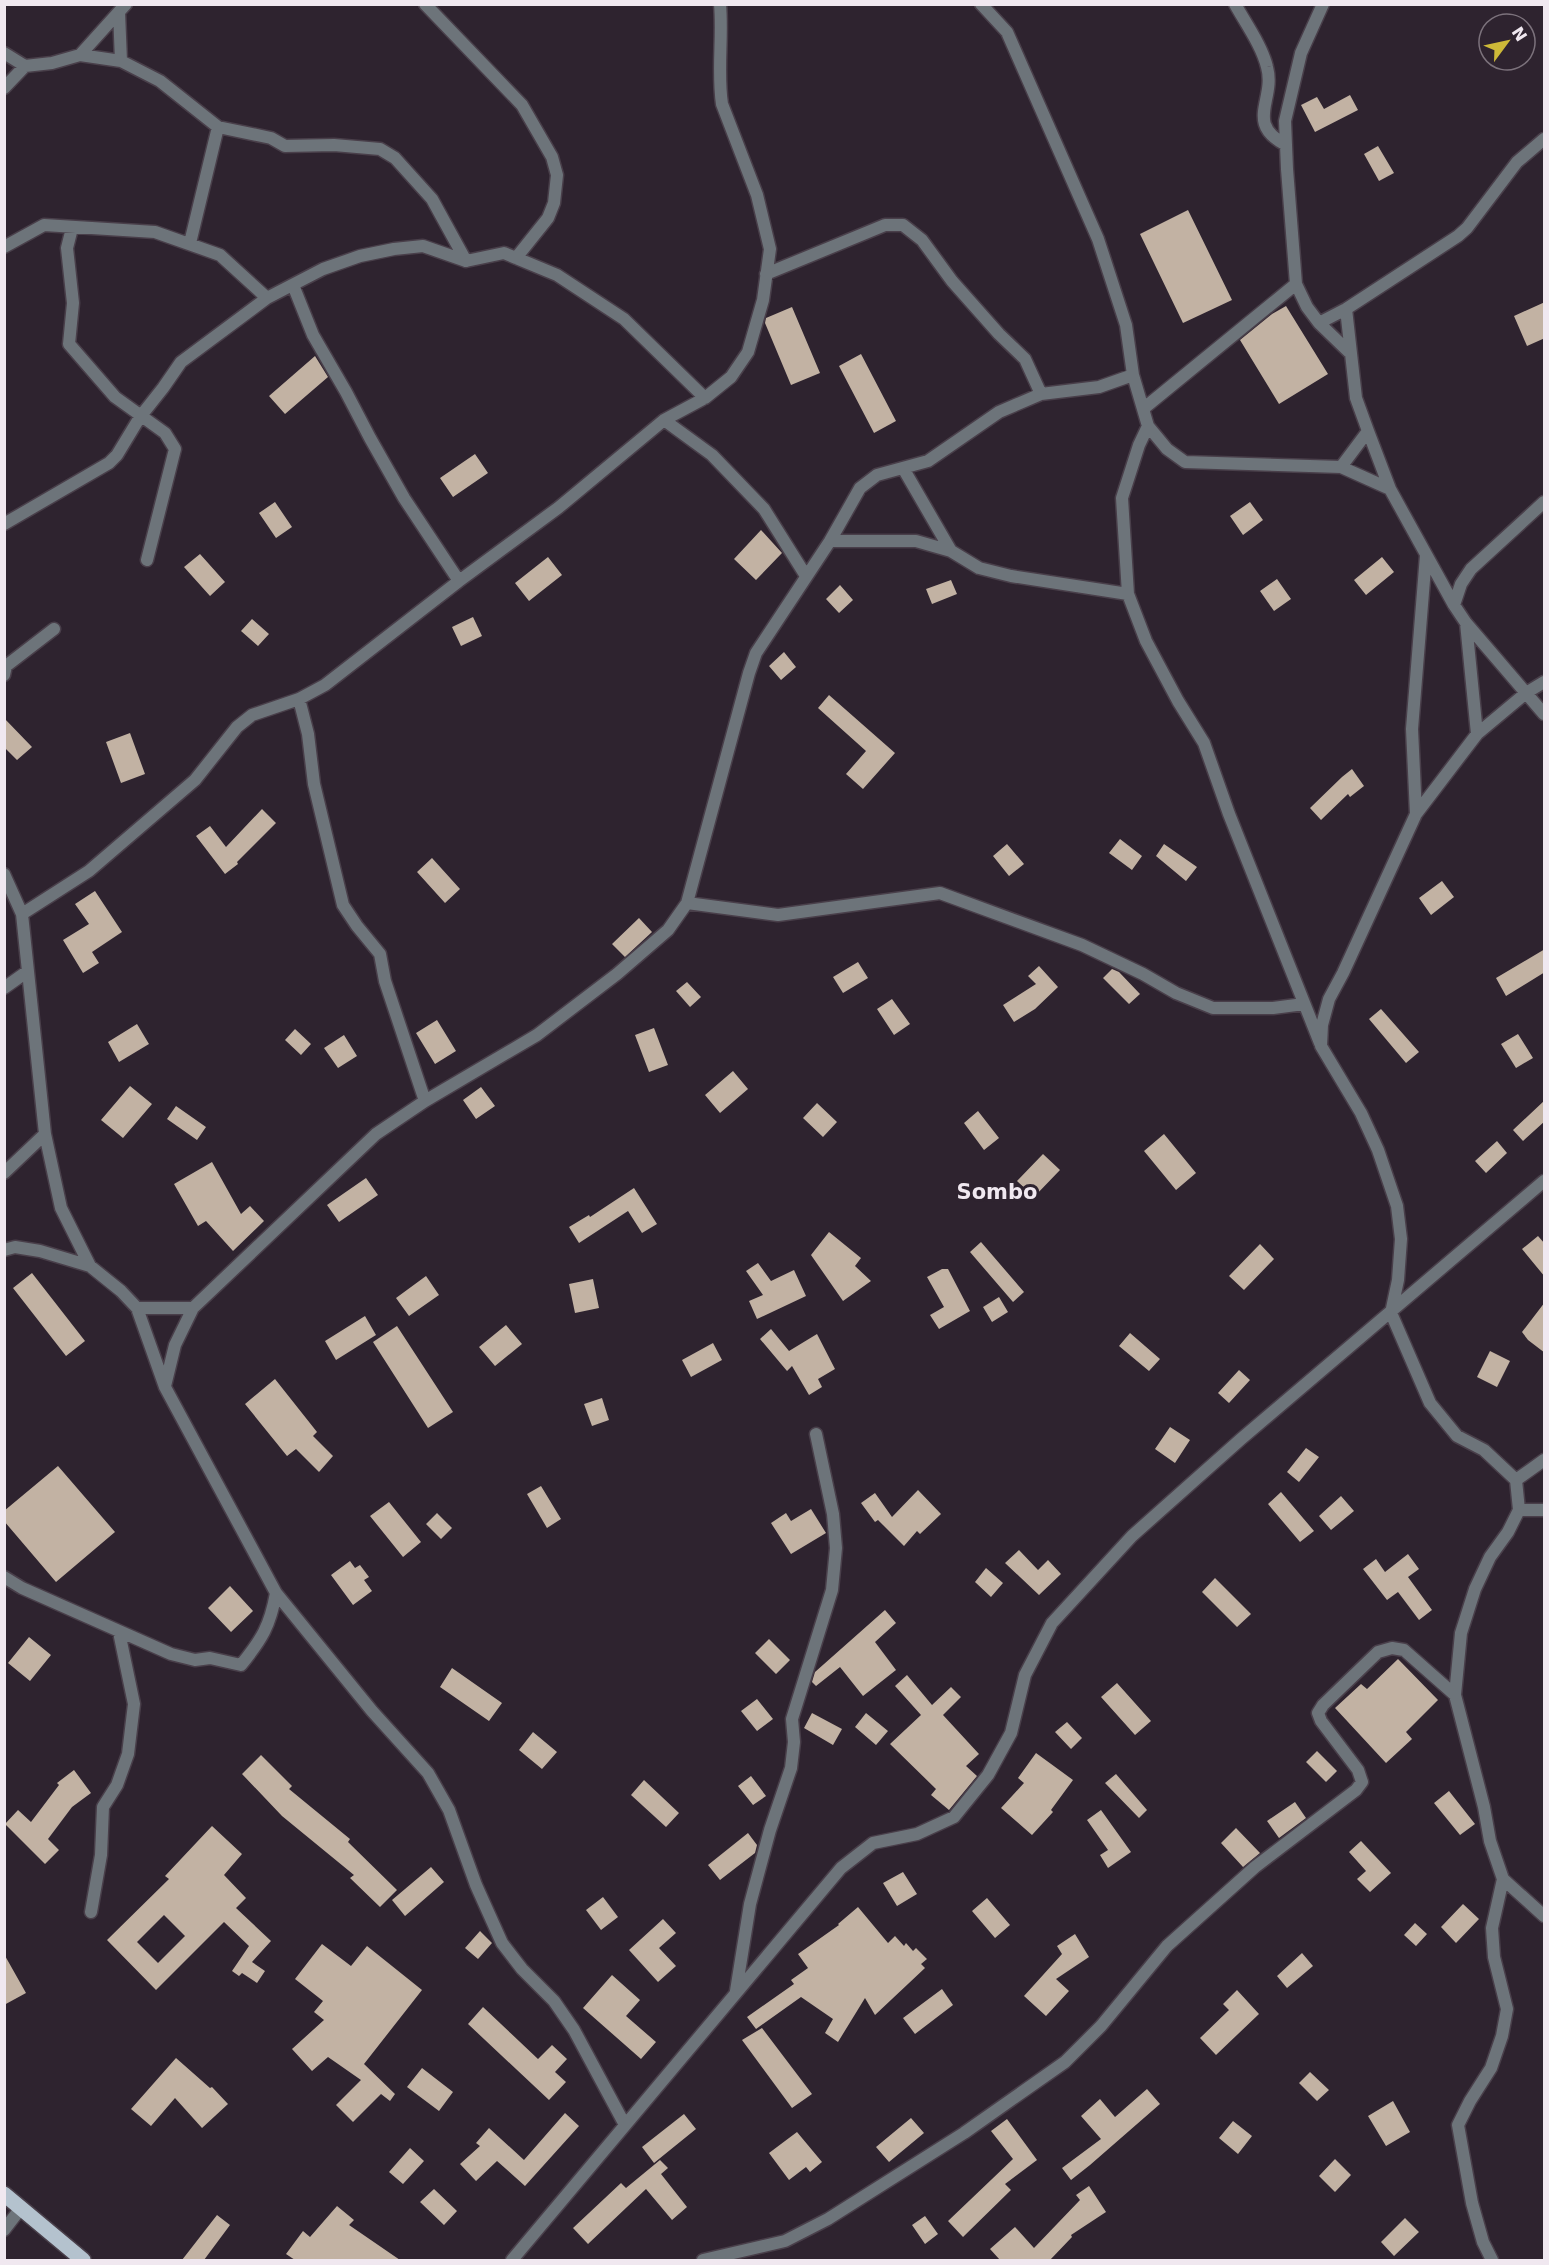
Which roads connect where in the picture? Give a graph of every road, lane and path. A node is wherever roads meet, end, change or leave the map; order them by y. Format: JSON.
{"nodes":[{"id":1,"x":425,"y":4,"type":"edge"},
{"id":2,"x":720,"y":4,"type":"edge"},
{"id":3,"x":981,"y":4,"type":"edge"},
{"id":4,"x":1236,"y":4,"type":"edge"},
{"id":5,"x":1323,"y":4,"type":"edge"},
{"id":6,"x":122,"y":8,"type":"edge"},
{"id":7,"x":4,"y":53,"type":"edge"},
{"id":8,"x":80,"y":55,"type":"junction"},
{"id":9,"x":121,"y":61,"type":"junction"},
{"id":10,"x":25,"y":66,"type":"junction"},
{"id":11,"x":4,"y":88,"type":"edge"},
{"id":12,"x":218,"y":127,"type":"junction"},
{"id":13,"x":1545,"y":139,"type":"edge"},
{"id":14,"x":1286,"y":145,"type":"junction"},
{"id":15,"x":72,"y":228,"type":"junction"},
{"id":16,"x":190,"y":243,"type":"junction"},
{"id":17,"x":4,"y":247,"type":"edge"},
{"id":18,"x":516,"y":258,"type":"junction"},
{"id":19,"x":466,"y":261,"type":"junction"},
{"id":20,"x":766,"y":274,"type":"junction"},
{"id":21,"x":1296,"y":284,"type":"junction"},
{"id":22,"x":293,"y":285,"type":"junction"},
{"id":23,"x":267,"y":298,"type":"junction"},
{"id":24,"x":1346,"y":309,"type":"junction"},
{"id":25,"x":1319,"y":323,"type":"junction"},
{"id":26,"x":1349,"y":352,"type":"junction"},
{"id":27,"x":1133,"y":375,"type":"junction"},
{"id":28,"x":1041,"y":394,"type":"junction"},
{"id":29,"x":705,"y":398,"type":"junction"},
{"id":30,"x":1143,"y":409,"type":"junction"},
{"id":31,"x":140,"y":417,"type":"junction"},
{"id":32,"x":664,"y":420,"type":"junction"},
{"id":33,"x":1148,"y":426,"type":"junction"},
{"id":34,"x":1368,"y":430,"type":"junction"},
{"id":35,"x":1341,"y":467,"type":"junction"},
{"id":36,"x":903,"y":468,"type":"junction"},
{"id":37,"x":1390,"y":489,"type":"junction"},
{"id":38,"x":1545,"y":502,"type":"edge"},
{"id":39,"x":4,"y":524,"type":"edge"},
{"id":40,"x":830,"y":541,"type":"junction"},
{"id":41,"x":951,"y":550,"type":"junction"},
{"id":42,"x":1426,"y":554,"type":"junction"},
{"id":43,"x":147,"y":560,"type":"dead end"},
{"id":44,"x":806,"y":576,"type":"junction"},
{"id":45,"x":459,"y":581,"type":"junction"},
{"id":46,"x":1128,"y":594,"type":"junction"},
{"id":47,"x":1454,"y":605,"type":"junction"},
{"id":48,"x":1466,"y":623,"type":"junction"},
{"id":49,"x":54,"y":629,"type":"dead end"},
{"id":50,"x":4,"y":675,"type":"edge"},
{"id":51,"x":1545,"y":682,"type":"edge"},
{"id":52,"x":1526,"y":693,"type":"junction"},
{"id":53,"x":299,"y":699,"type":"junction"},
{"id":54,"x":1545,"y":714,"type":"edge"},
{"id":55,"x":1477,"y":734,"type":"junction"},
{"id":56,"x":1416,"y":814,"type":"junction"},
{"id":57,"x":4,"y":874,"type":"edge"},
{"id":58,"x":687,"y":903,"type":"junction"},
{"id":59,"x":22,"y":914,"type":"junction"},
{"id":60,"x":28,"y":971,"type":"junction"},
{"id":61,"x":4,"y":988,"type":"edge"},
{"id":62,"x":1304,"y":1004,"type":"junction"},
{"id":63,"x":1321,"y":1046,"type":"junction"},
{"id":64,"x":425,"y":1101,"type":"junction"},
{"id":65,"x":45,"y":1134,"type":"junction"},
{"id":66,"x":4,"y":1173,"type":"edge"},
{"id":67,"x":1545,"y":1181,"type":"edge"},
{"id":68,"x":4,"y":1250,"type":"edge"},
{"id":69,"x":90,"y":1266,"type":"junction"},
{"id":70,"x":136,"y":1308,"type":"junction"},
{"id":71,"x":193,"y":1308,"type":"junction"},
{"id":72,"x":1391,"y":1313,"type":"junction"},
{"id":73,"x":165,"y":1387,"type":"junction"},
{"id":74,"x":816,"y":1434,"type":"dead end"},
{"id":75,"x":1545,"y":1460,"type":"edge"},
{"id":76,"x":1516,"y":1480,"type":"junction"},
{"id":77,"x":1519,"y":1510,"type":"junction"},
{"id":78,"x":1545,"y":1510,"type":"edge"},
{"id":79,"x":4,"y":1577,"type":"edge"},
{"id":80,"x":276,"y":1593,"type":"junction"},
{"id":81,"x":119,"y":1632,"type":"junction"},
{"id":82,"x":1455,"y":1695,"type":"junction"},
{"id":83,"x":1503,"y":1879,"type":"junction"},
{"id":84,"x":91,"y":1912,"type":"dead end"},
{"id":85,"x":1545,"y":1916,"type":"edge"},
{"id":86,"x":736,"y":1993,"type":"junction"},
{"id":87,"x":625,"y":2125,"type":"junction"},
{"id":88,"x":4,"y":2194,"type":"edge"},
{"id":89,"x":21,"y":2208,"type":"junction"},
{"id":90,"x":4,"y":2230,"type":"edge"},
{"id":91,"x":83,"y":2260,"type":"edge"},
{"id":92,"x":512,"y":2260,"type":"edge"},
{"id":93,"x":704,"y":2260,"type":"edge"},
{"id":94,"x":1492,"y":2260,"type":"edge"}],
"edges":[{"from":1,"to":18,"type":"street"},
{"from":2,"to":20,"type":"street"},
{"from":3,"to":27,"type":"street"},
{"from":4,"to":14,"type":"street"},
{"from":5,"to":14,"type":"street"},
{"from":6,"to":8,"type":"street"},
{"from":6,"to":9,"type":"street"},
{"from":7,"to":10,"type":"street"},
{"from":8,"to":9,"type":"street"},
{"from":8,"to":10,"type":"street"},
{"from":9,"to":12,"type":"street"},
{"from":10,"to":11,"type":"street"},
{"from":12,"to":16,"type":"street"},
{"from":12,"to":19,"type":"street"},
{"from":13,"to":24,"type":"street"},
{"from":14,"to":21,"type":"street"},
{"from":15,"to":16,"type":"street"},
{"from":15,"to":17,"type":"street"},
{"from":15,"to":31,"type":"street"},
{"from":16,"to":23,"type":"street"},
{"from":18,"to":19,"type":"street"},
{"from":18,"to":29,"type":"street"},
{"from":19,"to":22,"type":"street"},
{"from":20,"to":28,"type":"street"},
{"from":20,"to":29,"type":"street"},
{"from":21,"to":25,"type":"street"},
{"from":21,"to":30,"type":"street"},
{"from":22,"to":23,"type":"street"},
{"from":22,"to":45,"type":"street"},
{"from":23,"to":31,"type":"street"},
{"from":24,"to":25,"type":"street"},
{"from":24,"to":26,"type":"street"},
{"from":25,"to":26,"type":"street"},
{"from":26,"to":34,"type":"street"},
{"from":27,"to":28,"type":"street"},
{"from":27,"to":30,"type":"street"},
{"from":28,"to":36,"type":"street"},
{"from":29,"to":32,"type":"street"},
{"from":30,"to":33,"type":"street"},
{"from":31,"to":39,"type":"street"},
{"from":31,"to":43,"type":"street"},
{"from":32,"to":44,"type":"street"},
{"from":32,"to":45,"type":"street"},
{"from":33,"to":35,"type":"street"},
{"from":33,"to":46,"type":"street"},
{"from":34,"to":35,"type":"street"},
{"from":34,"to":37,"type":"street"},
{"from":35,"to":37,"type":"street"},
{"from":36,"to":40,"type":"street"},
{"from":36,"to":41,"type":"street"},
{"from":37,"to":42,"type":"street"},
{"from":38,"to":47,"type":"street"},
{"from":40,"to":41,"type":"street"},
{"from":40,"to":44,"type":"street"},
{"from":41,"to":46,"type":"street"},
{"from":42,"to":47,"type":"street"},
{"from":42,"to":56,"type":"street"},
{"from":44,"to":58,"type":"street"},
{"from":45,"to":53,"type":"street"},
{"from":46,"to":62,"type":"street"},
{"from":47,"to":48,"type":"street"},
{"from":48,"to":52,"type":"street"},
{"from":48,"to":55,"type":"street"},
{"from":49,"to":50,"type":"street"},
{"from":51,"to":52,"type":"street"},
{"from":52,"to":54,"type":"street"},
{"from":52,"to":55,"type":"street"},
{"from":53,"to":59,"type":"street"},
{"from":53,"to":64,"type":"street"},
{"from":55,"to":56,"type":"street"},
{"from":56,"to":63,"type":"street"},
{"from":57,"to":59,"type":"street"},
{"from":58,"to":62,"type":"street"},
{"from":58,"to":64,"type":"street"},
{"from":59,"to":60,"type":"street"},
{"from":60,"to":61,"type":"street"},
{"from":60,"to":65,"type":"street"},
{"from":62,"to":63,"type":"street"},
{"from":63,"to":72,"type":"street"},
{"from":64,"to":71,"type":"street"},
{"from":65,"to":66,"type":"street"},
{"from":65,"to":69,"type":"street"},
{"from":67,"to":72,"type":"street"},
{"from":68,"to":69,"type":"street"},
{"from":69,"to":70,"type":"street"},
{"from":70,"to":71,"type":"street"},
{"from":70,"to":73,"type":"street"},
{"from":71,"to":73,"type":"street"},
{"from":72,"to":76,"type":"street"},
{"from":72,"to":86,"type":"street"},
{"from":73,"to":80,"type":"street"},
{"from":74,"to":86,"type":"street"},
{"from":75,"to":76,"type":"street"},
{"from":76,"to":77,"type":"street"},
{"from":77,"to":78,"type":"street"},
{"from":77,"to":82,"type":"street"},
{"from":79,"to":81,"type":"street"},
{"from":80,"to":81,"type":"street"},
{"from":80,"to":87,"type":"street"},
{"from":81,"to":84,"type":"street"},
{"from":82,"to":83,"type":"street"},
{"from":82,"to":93,"type":"street"},
{"from":83,"to":85,"type":"street"},
{"from":83,"to":94,"type":"street"},
{"from":86,"to":87,"type":"street"},
{"from":87,"to":92,"type":"street"},
{"from":88,"to":89,"type":"main road"},
{"from":89,"to":90,"type":"street"},
{"from":89,"to":91,"type":"main road"}]}
